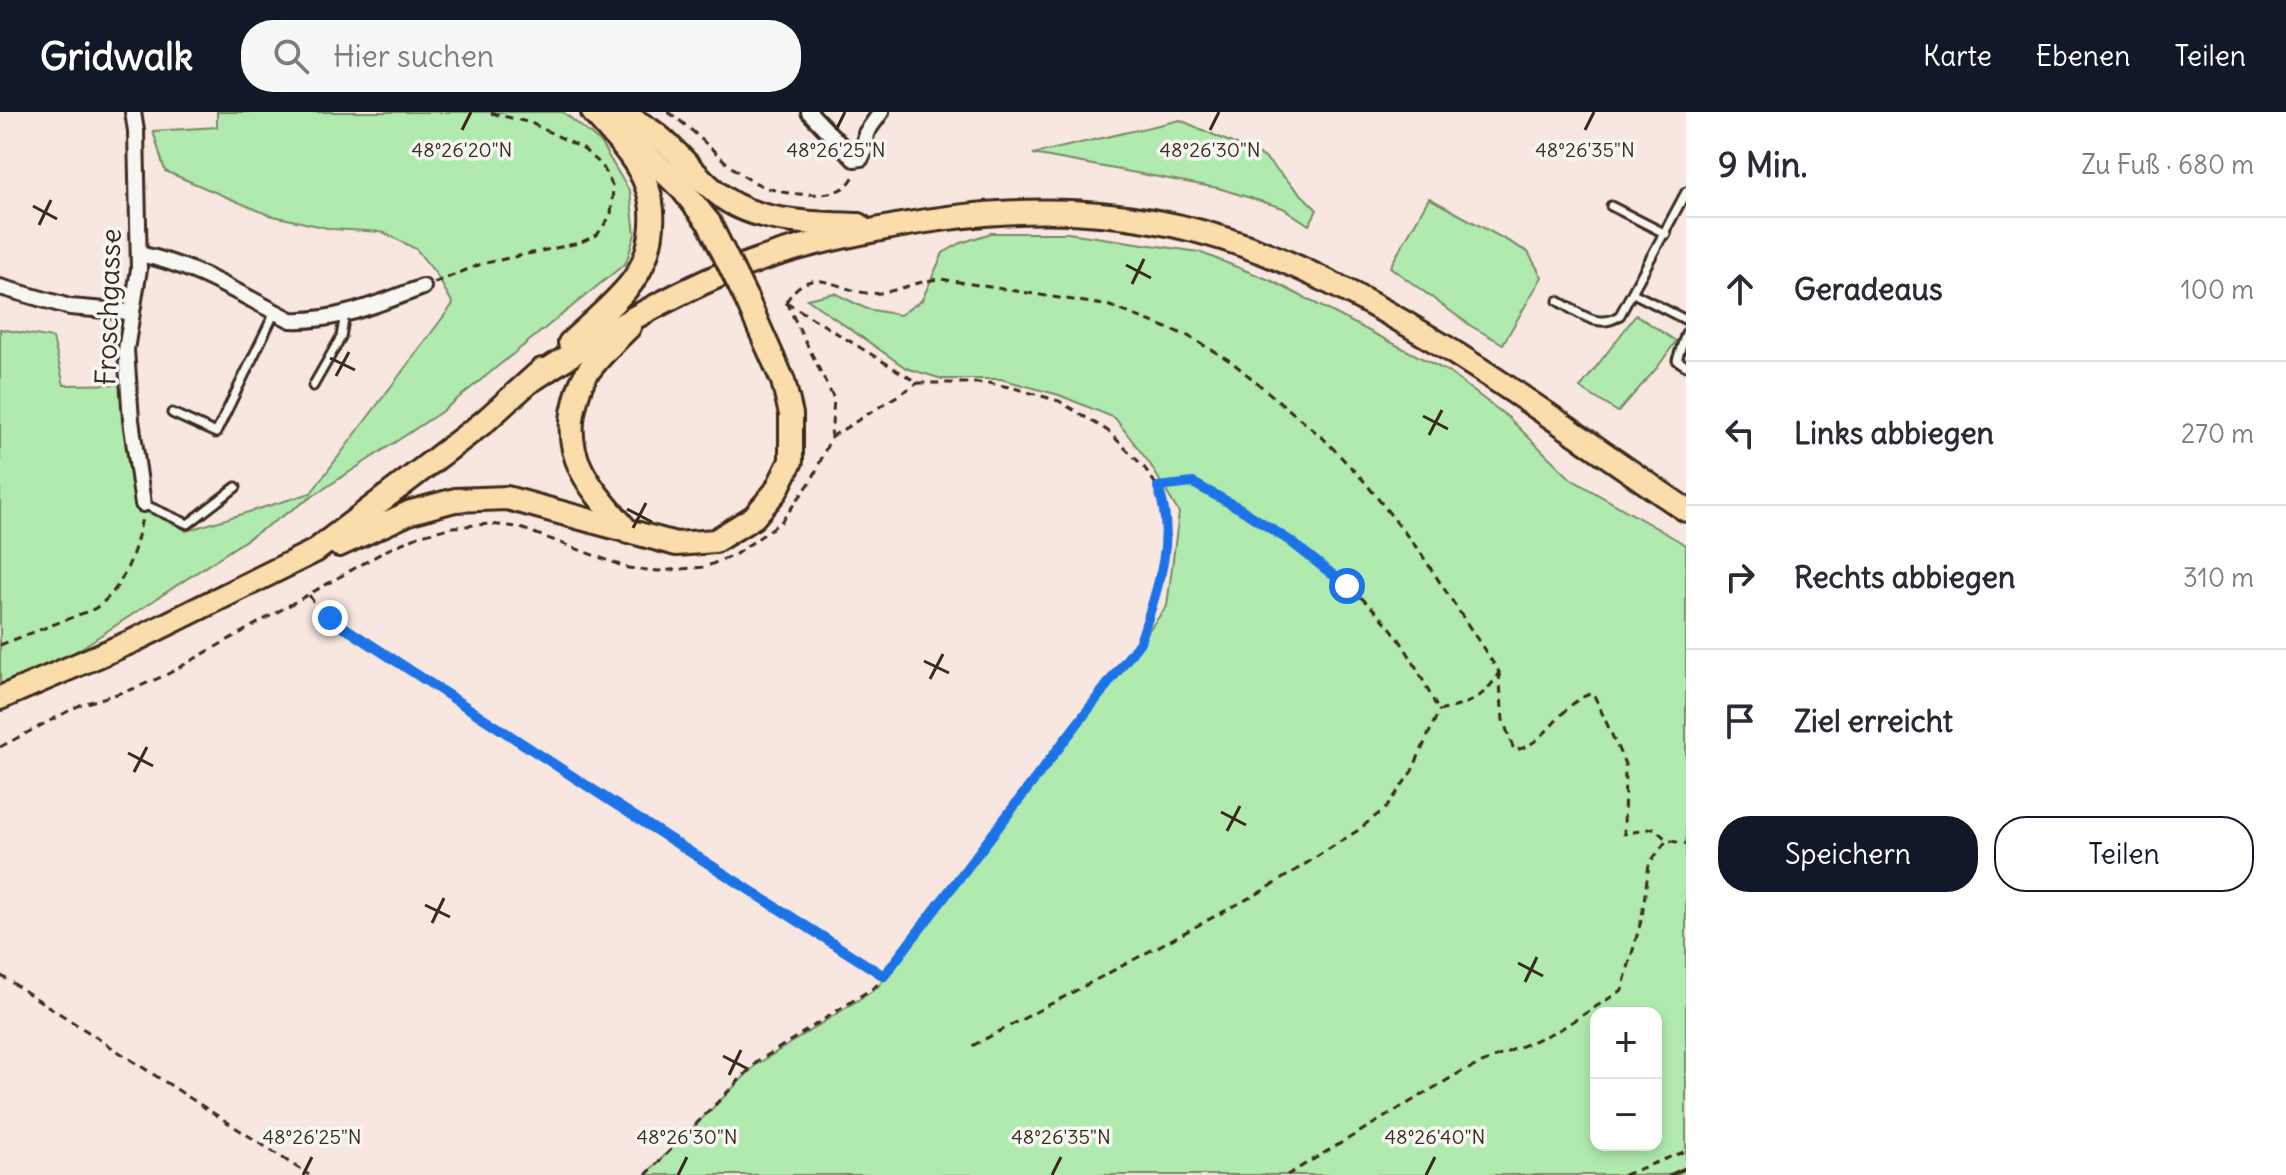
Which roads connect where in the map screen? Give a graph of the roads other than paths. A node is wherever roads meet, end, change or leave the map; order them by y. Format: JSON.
{"nodes":[{"id":1,"x":133,"y":112,"type":"edge"},
{"id":2,"x":594,"y":112,"type":"edge"},
{"id":3,"x":612,"y":112,"type":"edge"},
{"id":4,"x":809,"y":112,"type":"edge"},
{"id":5,"x":881,"y":112,"type":"edge"},
{"id":6,"x":1686,"y":192,"type":"edge"},
{"id":7,"x":1611,"y":206,"type":"dead end"},
{"id":8,"x":896,"y":225,"type":"junction"},
{"id":9,"x":1666,"y":234,"type":"junction"},
{"id":10,"x":139,"y":254,"type":"junction"},
{"id":11,"x":0,"y":287,"type":"edge"},
{"id":12,"x":423,"y":287,"type":"road end"},
{"id":13,"x":1633,"y":293,"type":"junction"},
{"id":14,"x":1558,"y":301,"type":"dead end"},
{"id":15,"x":130,"y":312,"type":"junction"},
{"id":16,"x":275,"y":312,"type":"junction"},
{"id":17,"x":345,"y":312,"type":"junction"},
{"id":18,"x":640,"y":315,"type":"junction"},
{"id":19,"x":1686,"y":320,"type":"edge"},
{"id":20,"x":1686,"y":333,"type":"edge"},
{"id":21,"x":1686,"y":366,"type":"edge"},
{"id":22,"x":532,"y":380,"type":"junction"},
{"id":23,"x":313,"y":386,"type":"dead end"},
{"id":24,"x":172,"y":413,"type":"dead end"},
{"id":25,"x":236,"y":487,"type":"dead end"},
{"id":26,"x":143,"y":504,"type":"joint"},
{"id":27,"x":1686,"y":510,"type":"edge"},
{"id":28,"x":628,"y":532,"type":"junction"},
{"id":29,"x":315,"y":551,"type":"junction"},
{"id":30,"x":0,"y":698,"type":"edge"}],
"edges":[{"from":1,"to":10,"type":"street","name":"Froschgasse"},
{"from":2,"to":22,"type":"main road"},
{"from":2,"to":28,"type":"main road","bridge":true},
{"from":3,"to":8,"type":"main road"},
{"from":4,"to":5,"type":"street"},
{"from":6,"to":9,"type":"lane"},
{"from":7,"to":9,"type":"lane"},
{"from":8,"to":18,"type":"main road"},
{"from":8,"to":27,"type":"main road"},
{"from":9,"to":13,"type":"lane"},
{"from":10,"to":15,"type":"street","name":"Froschgasse"},
{"from":10,"to":16,"type":"street"},
{"from":11,"to":15,"type":"street"},
{"from":12,"to":17,"type":"street"},
{"from":13,"to":14,"type":"lane"},
{"from":13,"to":19,"type":"lane"},
{"from":15,"to":26,"type":"street","name":"Froschgasse"},
{"from":16,"to":17,"type":"street"},
{"from":16,"to":24,"type":"lane"},
{"from":17,"to":23,"type":"lane"},
{"from":18,"to":22,"type":"main road"},
{"from":18,"to":28,"type":"main road"},
{"from":20,"to":21,"type":"lane"},
{"from":22,"to":29,"type":"main road"},
{"from":25,"to":26,"type":"lane"},
{"from":28,"to":29,"type":"main road"},
{"from":29,"to":30,"type":"main road"}]}
